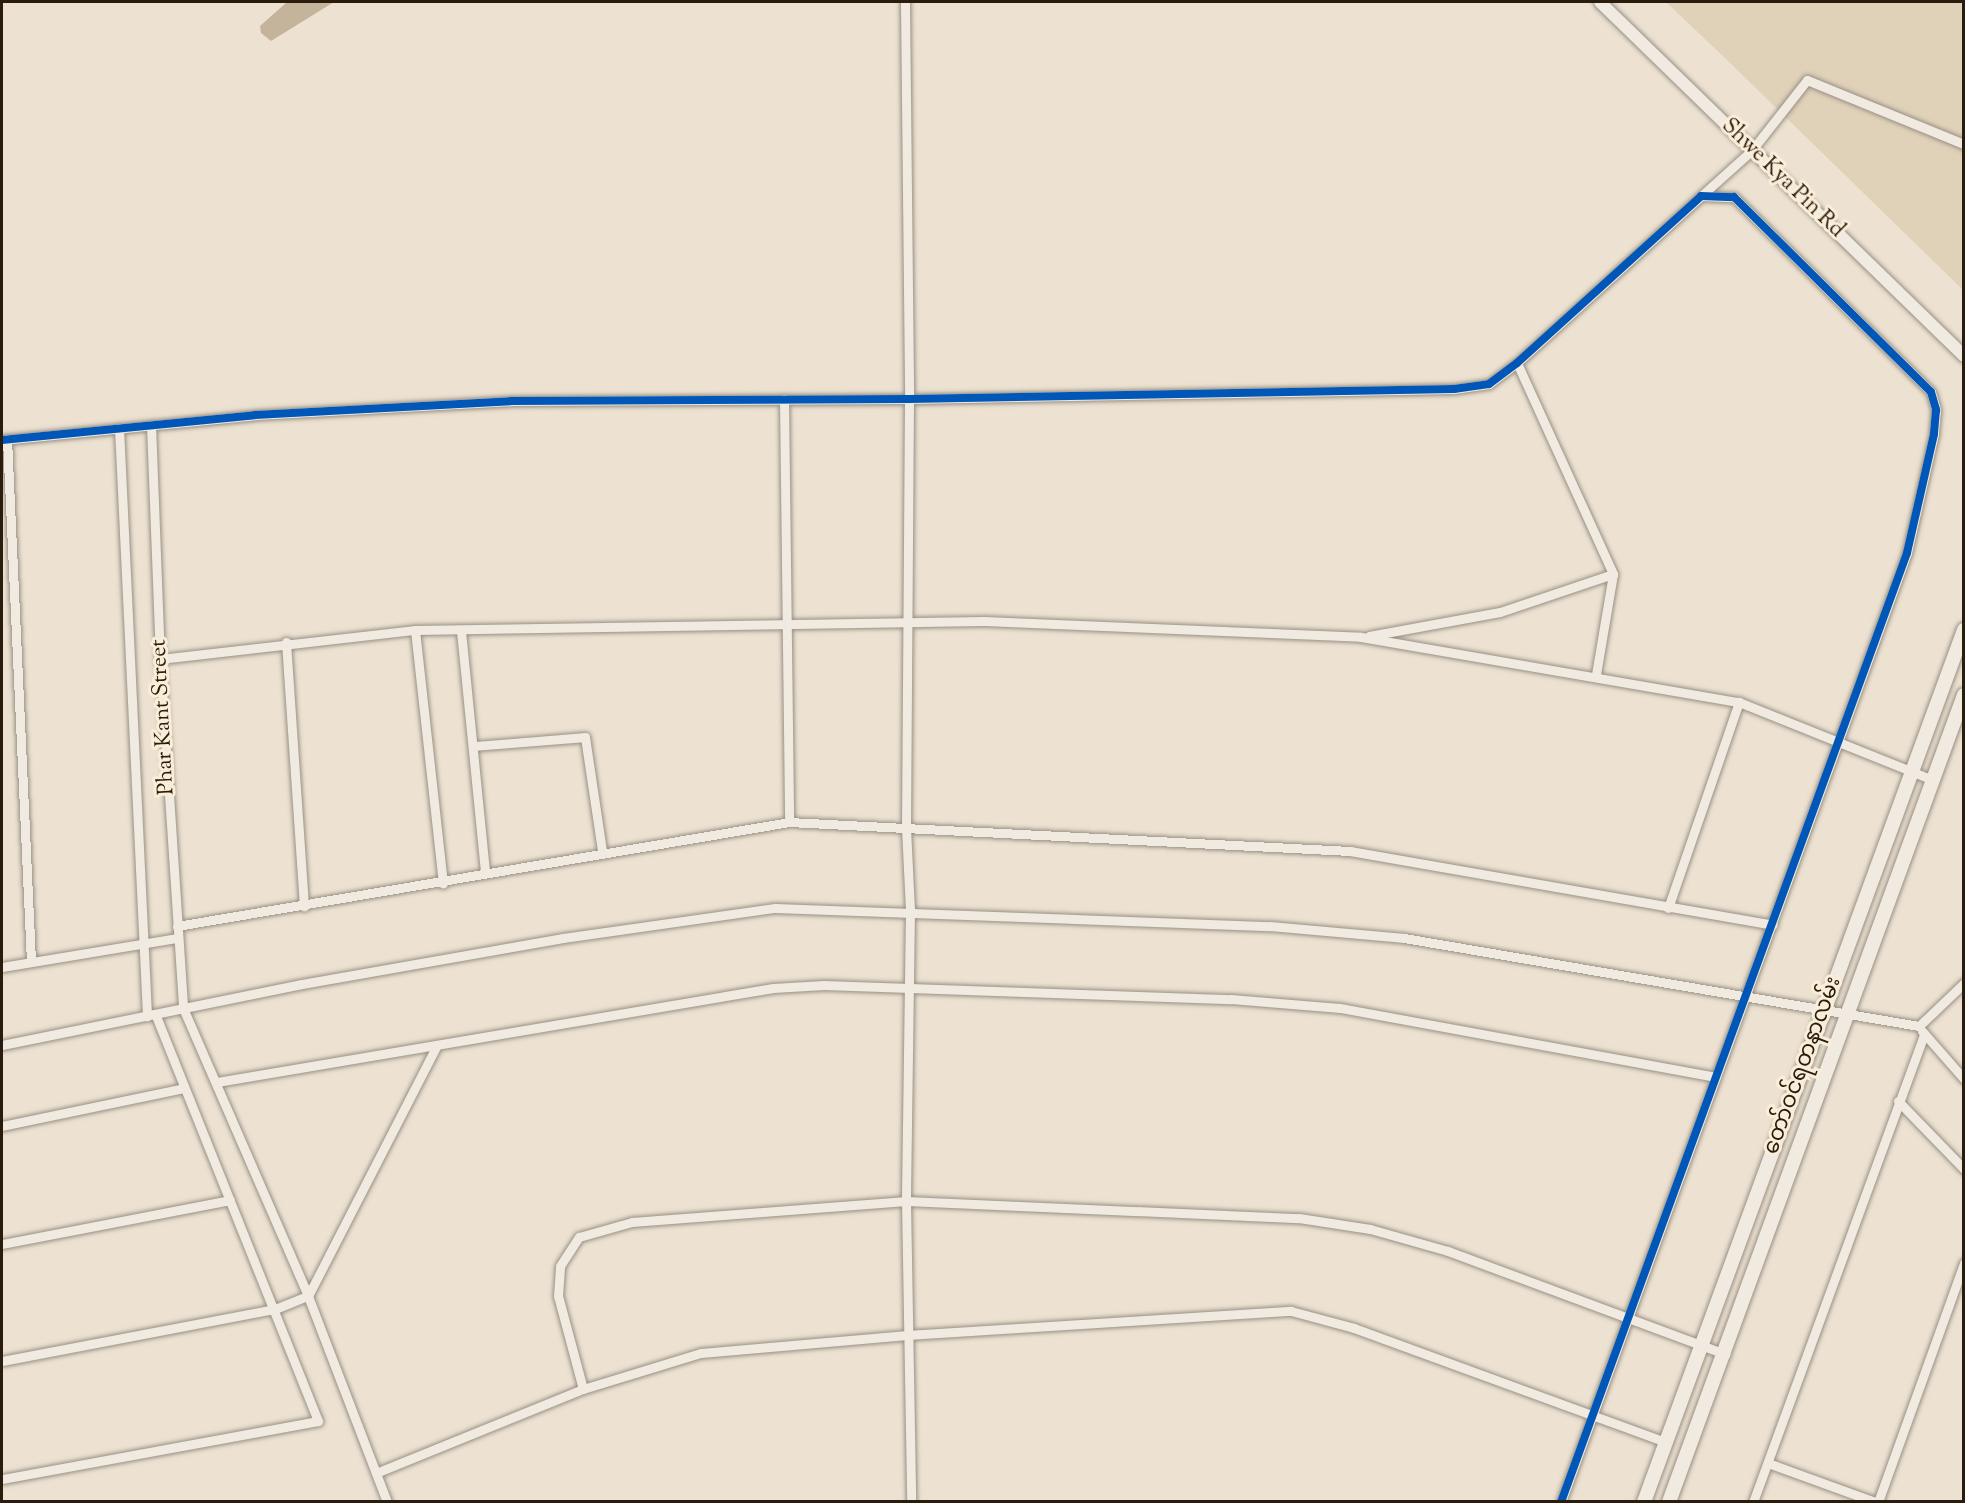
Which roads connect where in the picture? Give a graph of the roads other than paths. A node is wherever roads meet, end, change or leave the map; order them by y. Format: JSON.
{"nodes":[{"id":1,"x":904,"y":2,"type":"edge"},
{"id":2,"x":1600,"y":2,"type":"edge"},
{"id":3,"x":1964,"y":144,"type":"edge"},
{"id":4,"x":1752,"y":150,"type":"junction"},
{"id":5,"x":1701,"y":196,"type":"junction"},
{"id":6,"x":1964,"y":356,"type":"edge"},
{"id":7,"x":1516,"y":363,"type":"junction"},
{"id":8,"x":784,"y":399,"type":"junction"},
{"id":9,"x":909,"y":399,"type":"junction"},
{"id":10,"x":151,"y":425,"type":"junction"},
{"id":11,"x":119,"y":428,"type":"junction"},
{"id":12,"x":4,"y":440,"type":"edge"},
{"id":13,"x":1613,"y":574,"type":"junction"},
{"id":14,"x":906,"y":624,"type":"junction"},
{"id":15,"x":785,"y":627,"type":"junction"},
{"id":16,"x":415,"y":630,"type":"junction"},
{"id":17,"x":1964,"y":630,"type":"edge"},
{"id":18,"x":461,"y":631,"type":"junction"},
{"id":19,"x":1360,"y":637,"type":"junction"},
{"id":20,"x":286,"y":642,"type":"junction"},
{"id":21,"x":160,"y":659,"type":"junction"},
{"id":22,"x":1596,"y":675,"type":"junction"},
{"id":23,"x":1964,"y":695,"type":"edge"},
{"id":24,"x":1739,"y":702,"type":"junction"},
{"id":25,"x":1837,"y":741,"type":"junction"},
{"id":26,"x":474,"y":746,"type":"junction"},
{"id":27,"x":1913,"y":771,"type":"junction"},
{"id":28,"x":1933,"y":780,"type":"junction"},
{"id":29,"x":789,"y":822,"type":"junction"},
{"id":30,"x":906,"y":828,"type":"junction"},
{"id":31,"x":602,"y":851,"type":"junction"},
{"id":32,"x":485,"y":873,"type":"junction"},
{"id":33,"x":443,"y":882,"type":"junction"},
{"id":34,"x":304,"y":906,"type":"junction"},
{"id":35,"x":1668,"y":908,"type":"junction"},
{"id":36,"x":910,"y":910,"type":"junction"},
{"id":37,"x":1773,"y":925,"type":"junction"},
{"id":38,"x":177,"y":926,"type":"junction"},
{"id":39,"x":178,"y":938,"type":"junction"},
{"id":40,"x":145,"y":941,"type":"junction"},
{"id":41,"x":31,"y":961,"type":"junction"},
{"id":42,"x":2,"y":967,"type":"edge"},
{"id":43,"x":1964,"y":983,"type":"edge"},
{"id":44,"x":906,"y":989,"type":"junction"},
{"id":45,"x":1744,"y":998,"type":"junction"},
{"id":46,"x":183,"y":1008,"type":"junction"},
{"id":47,"x":1824,"y":1010,"type":"junction"},
{"id":48,"x":1848,"y":1013,"type":"junction"},
{"id":49,"x":151,"y":1015,"type":"junction"},
{"id":50,"x":1922,"y":1031,"type":"junction"},
{"id":51,"x":2,"y":1045,"type":"edge"},
{"id":52,"x":437,"y":1045,"type":"junction"},
{"id":53,"x":1716,"y":1077,"type":"junction"},
{"id":54,"x":1964,"y":1079,"type":"edge"},
{"id":55,"x":217,"y":1082,"type":"junction"},
{"id":56,"x":184,"y":1088,"type":"junction"},
{"id":57,"x":1899,"y":1101,"type":"junction"},
{"id":58,"x":2,"y":1126,"type":"edge"},
{"id":59,"x":1964,"y":1169,"type":"edge"},
{"id":60,"x":230,"y":1200,"type":"junction"},
{"id":61,"x":906,"y":1201,"type":"junction"},
{"id":62,"x":2,"y":1244,"type":"edge"},
{"id":63,"x":1964,"y":1263,"type":"edge"},
{"id":64,"x":308,"y":1296,"type":"junction"},
{"id":65,"x":275,"y":1309,"type":"junction"},
{"id":66,"x":1628,"y":1320,"type":"junction"},
{"id":67,"x":907,"y":1335,"type":"junction"},
{"id":68,"x":1702,"y":1346,"type":"junction"},
{"id":69,"x":1725,"y":1354,"type":"junction"},
{"id":70,"x":2,"y":1361,"type":"edge"},
{"id":71,"x":583,"y":1389,"type":"junction"},
{"id":72,"x":1593,"y":1414,"type":"junction"},
{"id":73,"x":1666,"y":1442,"type":"junction"},
{"id":74,"x":1768,"y":1463,"type":"junction"},
{"id":75,"x":376,"y":1473,"type":"junction"},
{"id":76,"x":2,"y":1479,"type":"edge"},
{"id":77,"x":387,"y":1502,"type":"edge"},
{"id":78,"x":910,"y":1502,"type":"edge"},
{"id":79,"x":1562,"y":1502,"type":"edge"},
{"id":80,"x":1644,"y":1502,"type":"edge"},
{"id":81,"x":1668,"y":1502,"type":"edge"},
{"id":82,"x":1753,"y":1502,"type":"edge"},
{"id":83,"x":1876,"y":1502,"type":"edge"}],
"edges":[{"from":1,"to":9,"type":"street"},
{"from":2,"to":4,"type":"street","name":"Shwe Kya Pin Rd"},
{"from":3,"to":4,"type":"street"},
{"from":4,"to":5,"type":"street"},
{"from":4,"to":6,"type":"street","name":"Shwe Kya Pin Rd"},
{"from":5,"to":7,"type":"street"},
{"from":5,"to":25,"type":"street"},
{"from":7,"to":9,"type":"street"},
{"from":7,"to":13,"type":"street"},
{"from":8,"to":9,"type":"street"},
{"from":8,"to":10,"type":"street"},
{"from":8,"to":15,"type":"street"},
{"from":9,"to":14,"type":"street"},
{"from":10,"to":11,"type":"street"},
{"from":10,"to":21,"type":"street","name":"Phar Kant Street"},
{"from":11,"to":12,"type":"street"},
{"from":11,"to":40,"type":"street"},
{"from":12,"to":41,"type":"street"},
{"from":13,"to":19,"type":"street"},
{"from":13,"to":22,"type":"street"},
{"from":14,"to":15,"type":"street"},
{"from":14,"to":19,"type":"street"},
{"from":14,"to":30,"type":"street"},
{"from":15,"to":18,"type":"street"},
{"from":15,"to":29,"type":"street"},
{"from":16,"to":18,"type":"street"},
{"from":16,"to":20,"type":"street"},
{"from":16,"to":33,"type":"street"},
{"from":17,"to":27,"type":"main road","name":"တော်ဝင်ရတနာလမ်း"},
{"from":18,"to":26,"type":"street"},
{"from":19,"to":22,"type":"street"},
{"from":20,"to":21,"type":"street"},
{"from":20,"to":34,"type":"street"},
{"from":21,"to":38,"type":"street","name":"Phar Kant Street"},
{"from":22,"to":24,"type":"street"},
{"from":23,"to":28,"type":"main road","name":"တော်ဝင်ရတနာလမ်း"},
{"from":24,"to":25,"type":"street"},
{"from":24,"to":35,"type":"street"},
{"from":25,"to":27,"type":"street"},
{"from":25,"to":37,"type":"street"},
{"from":26,"to":31,"type":"street"},
{"from":26,"to":32,"type":"street"},
{"from":27,"to":28,"type":"street"},
{"from":27,"to":47,"type":"main road","name":"တော်ဝင်ရတနာလမ်း"},
{"from":28,"to":48,"type":"main road","name":"တော်ဝင်ရတနာလမ်း"},
{"from":29,"to":30,"type":"street"},
{"from":29,"to":31,"type":"street"},
{"from":30,"to":35,"type":"street"},
{"from":30,"to":36,"type":"street"},
{"from":31,"to":32,"type":"street"},
{"from":32,"to":33,"type":"street"},
{"from":33,"to":34,"type":"street"},
{"from":34,"to":38,"type":"street"},
{"from":35,"to":37,"type":"street"},
{"from":36,"to":44,"type":"street"},
{"from":36,"to":45,"type":"street"},
{"from":36,"to":46,"type":"street"},
{"from":37,"to":45,"type":"street"},
{"from":38,"to":39,"type":"street","name":"Phar Kant Street"},
{"from":39,"to":40,"type":"street"},
{"from":39,"to":46,"type":"street","name":"Phar Kant Street"},
{"from":40,"to":41,"type":"street"},
{"from":40,"to":49,"type":"street"},
{"from":41,"to":42,"type":"street"},
{"from":43,"to":50,"type":"street"},
{"from":44,"to":52,"type":"street"},
{"from":44,"to":53,"type":"street"},
{"from":44,"to":61,"type":"street"},
{"from":45,"to":47,"type":"street"},
{"from":45,"to":53,"type":"street"},
{"from":46,"to":49,"type":"street"},
{"from":46,"to":55,"type":"street"},
{"from":47,"to":48,"type":"street"},
{"from":47,"to":68,"type":"main road","name":"တော်ဝင်ရတနာလမ်း"},
{"from":48,"to":50,"type":"street"},
{"from":48,"to":69,"type":"main road","name":"တော်ဝင်ရတနာလမ်း"},
{"from":49,"to":51,"type":"street"},
{"from":49,"to":56,"type":"street"},
{"from":50,"to":54,"type":"street"},
{"from":50,"to":57,"type":"street"},
{"from":52,"to":55,"type":"street"},
{"from":52,"to":64,"type":"street"},
{"from":53,"to":66,"type":"street"},
{"from":55,"to":64,"type":"street"},
{"from":56,"to":58,"type":"street"},
{"from":56,"to":60,"type":"street"},
{"from":57,"to":59,"type":"street"},
{"from":57,"to":74,"type":"street"},
{"from":60,"to":62,"type":"street"},
{"from":60,"to":65,"type":"street"},
{"from":61,"to":66,"type":"street"},
{"from":61,"to":67,"type":"street"},
{"from":61,"to":71,"type":"street"},
{"from":63,"to":83,"type":"street"},
{"from":64,"to":65,"type":"street"},
{"from":64,"to":75,"type":"street"},
{"from":65,"to":70,"type":"street"},
{"from":65,"to":76,"type":"street"},
{"from":66,"to":68,"type":"street"},
{"from":66,"to":72,"type":"street"},
{"from":67,"to":71,"type":"street"},
{"from":67,"to":72,"type":"street"},
{"from":67,"to":78,"type":"street"},
{"from":68,"to":69,"type":"street"},
{"from":68,"to":73,"type":"main road","name":"တော်ဝင်ရတနာလမ်း"},
{"from":69,"to":81,"type":"main road","name":"တော်ဝင်ရတနာလမ်း"},
{"from":71,"to":75,"type":"street"},
{"from":72,"to":73,"type":"street"},
{"from":72,"to":79,"type":"street"},
{"from":73,"to":80,"type":"main road","name":"တော်ဝင်ရတနာလမ်း"},
{"from":74,"to":82,"type":"street"},
{"from":74,"to":83,"type":"street"},
{"from":75,"to":77,"type":"street"}]}
